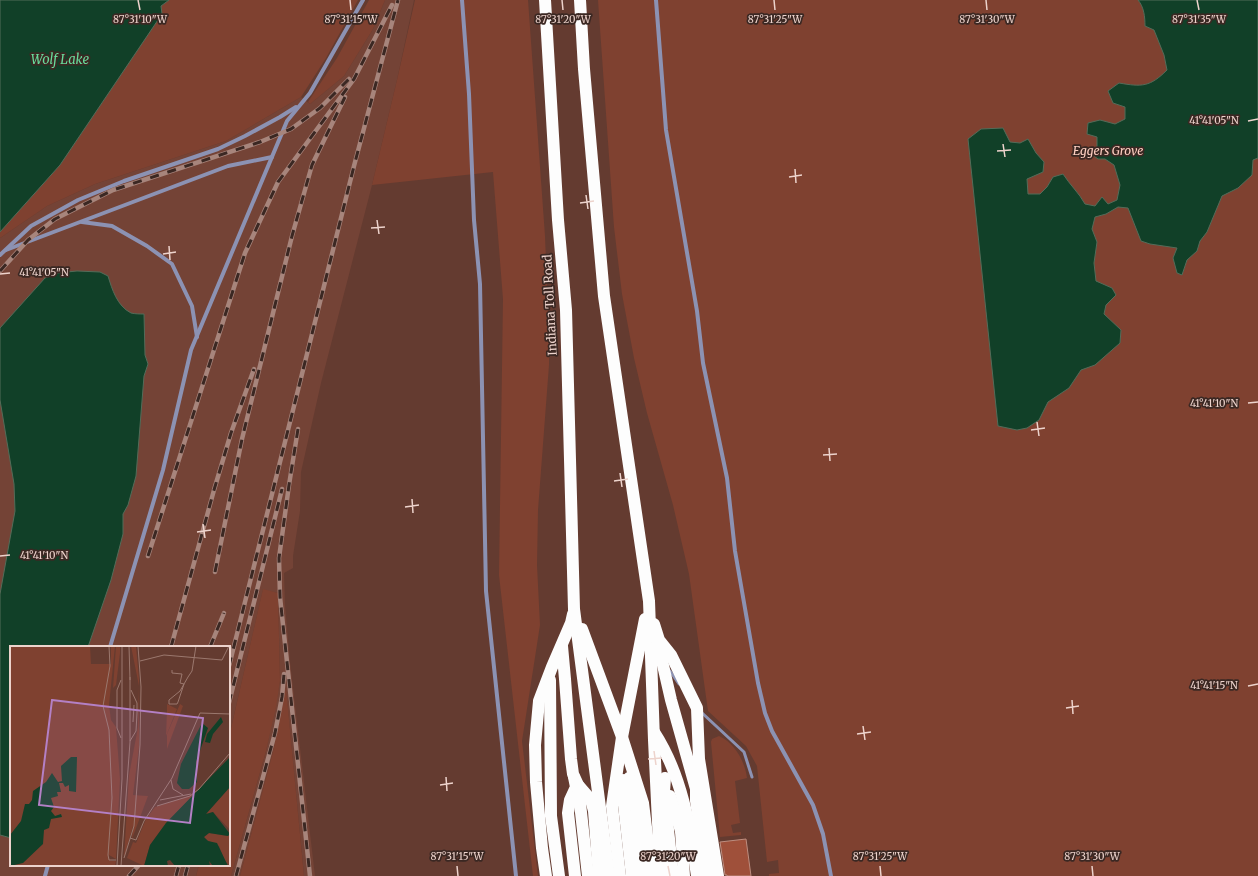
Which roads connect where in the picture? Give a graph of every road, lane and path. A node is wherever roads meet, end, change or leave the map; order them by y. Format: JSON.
{"nodes":[{"id":1,"x":363,"y":0,"type":"edge"},
{"id":2,"x":462,"y":0,"type":"edge"},
{"id":3,"x":545,"y":0,"type":"edge"},
{"id":4,"x":580,"y":0,"type":"edge"},
{"id":5,"x":656,"y":0,"type":"edge"},
{"id":6,"x":300,"y":104,"type":"junction"},
{"id":7,"x":272,"y":156,"type":"junction"},
{"id":8,"x":81,"y":222,"type":"junction"},
{"id":9,"x":4,"y":251,"type":"junction"},
{"id":10,"x":0,"y":255,"type":"edge"},
{"id":11,"x":197,"y":338,"type":"junction"},
{"id":12,"x":649,"y":607,"type":"junction"},
{"id":13,"x":574,"y":609,"type":"junction"},
{"id":14,"x":562,"y":643,"type":"junction"},
{"id":15,"x":110,"y":646,"type":"edge"},
{"id":16,"x":651,"y":646,"type":"junction"},
{"id":17,"x":662,"y":661,"type":"junction"},
{"id":18,"x":552,"y":667,"type":"junction"},
{"id":19,"x":697,"y":708,"type":"junction"},
{"id":20,"x":654,"y":736,"type":"junction"},
{"id":21,"x":622,"y":737,"type":"junction"},
{"id":22,"x":699,"y":759,"type":"junction"},
{"id":23,"x":752,"y":777,"type":"dead end"},
{"id":24,"x":665,"y":778,"type":"junction"},
{"id":25,"x":576,"y":779,"type":"junction"},
{"id":26,"x":696,"y":791,"type":"junction"},
{"id":27,"x":687,"y":816,"type":"junction"},
{"id":28,"x":680,"y":831,"type":"junction"},
{"id":29,"x":48,"y":866,"type":"edge"},
{"id":30,"x":45,"y":876,"type":"edge"},
{"id":31,"x":516,"y":876,"type":"edge"},
{"id":32,"x":546,"y":876,"type":"edge"},
{"id":33,"x":559,"y":876,"type":"edge"},
{"id":34,"x":575,"y":876,"type":"edge"},
{"id":35,"x":588,"y":876,"type":"edge"},
{"id":36,"x":599,"y":876,"type":"edge"},
{"id":37,"x":609,"y":876,"type":"edge"},
{"id":38,"x":620,"y":876,"type":"edge"},
{"id":39,"x":632,"y":876,"type":"edge"},
{"id":40,"x":642,"y":876,"type":"edge"},
{"id":41,"x":652,"y":876,"type":"edge"},
{"id":42,"x":663,"y":876,"type":"edge"},
{"id":43,"x":673,"y":876,"type":"edge"},
{"id":44,"x":684,"y":876,"type":"edge"},
{"id":45,"x":697,"y":876,"type":"edge"},
{"id":46,"x":708,"y":876,"type":"edge"},
{"id":47,"x":718,"y":876,"type":"edge"},
{"id":48,"x":831,"y":876,"type":"edge"}],
"edges":[{"from":1,"to":6,"type":"street"},
{"from":2,"to":31,"type":"street"},
{"from":3,"to":13,"type":"highway","name":"Indiana Toll Road"},
{"from":4,"to":12,"type":"highway"},
{"from":5,"to":48,"type":"street"},
{"from":6,"to":7,"type":"street"},
{"from":6,"to":9,"type":"street"},
{"from":7,"to":8,"type":"street"},
{"from":7,"to":11,"type":"street"},
{"from":8,"to":9,"type":"street"},
{"from":8,"to":11,"type":"street"},
{"from":9,"to":10,"type":"street"},
{"from":11,"to":15,"type":"street"},
{"from":12,"to":16,"type":"highway"},
{"from":12,"to":17,"type":"highway"},
{"from":12,"to":19,"type":"highway"},
{"from":12,"to":21,"type":"highway"},
{"from":13,"to":14,"type":"highway"},
{"from":13,"to":21,"type":"highway"},
{"from":13,"to":37,"type":"highway"},
{"from":14,"to":18,"type":"highway"},
{"from":14,"to":25,"type":"highway"},
{"from":16,"to":17,"type":"lane"},
{"from":16,"to":20,"type":"highway"},
{"from":17,"to":19,"type":"lane"},
{"from":17,"to":26,"type":"highway"},
{"from":18,"to":32,"type":"highway"},
{"from":18,"to":33,"type":"highway"},
{"from":19,"to":22,"type":"highway"},
{"from":19,"to":23,"type":"lane"},
{"from":20,"to":24,"type":"highway"},
{"from":20,"to":27,"type":"highway"},
{"from":20,"to":42,"type":"highway"},
{"from":21,"to":38,"type":"highway"},
{"from":21,"to":39,"type":"highway"},
{"from":21,"to":40,"type":"highway"},
{"from":21,"to":41,"type":"highway"},
{"from":22,"to":26,"type":"highway"},
{"from":22,"to":47,"type":"highway"},
{"from":24,"to":28,"type":"highway"},
{"from":24,"to":43,"type":"highway"},
{"from":25,"to":34,"type":"highway"},
{"from":25,"to":35,"type":"highway"},
{"from":25,"to":36,"type":"highway"},
{"from":26,"to":27,"type":"highway"},
{"from":26,"to":46,"type":"highway"},
{"from":27,"to":28,"type":"highway"},
{"from":27,"to":45,"type":"highway"},
{"from":28,"to":44,"type":"highway"},
{"from":29,"to":30,"type":"street"}]}
